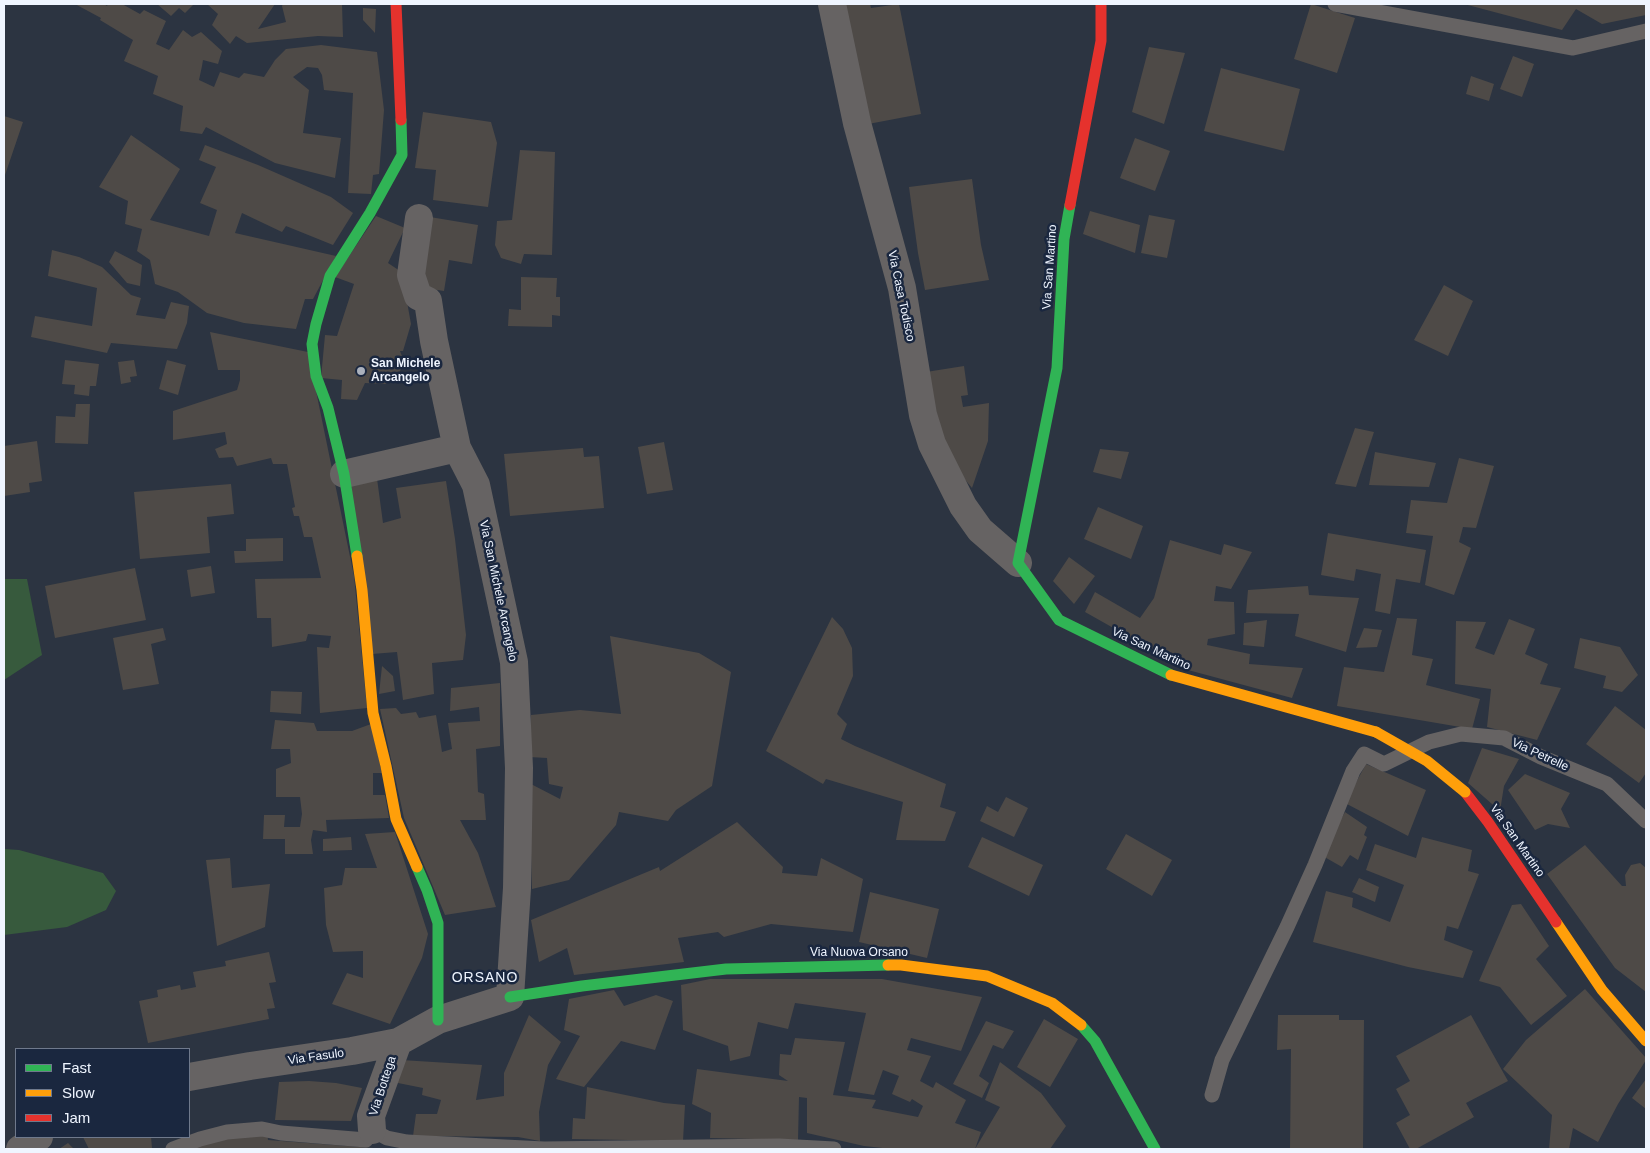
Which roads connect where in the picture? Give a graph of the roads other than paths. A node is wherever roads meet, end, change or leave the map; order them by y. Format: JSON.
{"nodes":[{"id":1,"x":396,"y":4,"type":"edge"},
{"id":2,"x":832,"y":4,"type":"edge"},
{"id":3,"x":1101,"y":4,"type":"edge"},
{"id":4,"x":1335,"y":4,"type":"edge"},
{"id":5,"x":1646,"y":31,"type":"edge"},
{"id":6,"x":419,"y":218,"type":"dead end"},
{"id":7,"x":457,"y":448,"type":"junction"},
{"id":8,"x":344,"y":474,"type":"junction"},
{"id":9,"x":1018,"y":563,"type":"junction"},
{"id":10,"x":1646,"y":821,"type":"edge"},
{"id":11,"x":510,"y":996,"type":"junction"},
{"id":12,"x":438,"y":1020,"type":"junction"},
{"id":13,"x":1646,"y":1041,"type":"edge"},
{"id":14,"x":398,"y":1042,"type":"junction"},
{"id":15,"x":190,"y":1077,"type":"edge"},
{"id":16,"x":1212,"y":1095,"type":"dead end"},
{"id":17,"x":372,"y":1130,"type":"junction"},
{"id":18,"x":37,"y":1138,"type":"edge"},
{"id":19,"x":20,"y":1149,"type":"edge"},
{"id":20,"x":173,"y":1149,"type":"edge"},
{"id":21,"x":834,"y":1149,"type":"edge"},
{"id":22,"x":1155,"y":1149,"type":"edge"}],
"edges":[{"from":1,"to":8,"type":"street"},
{"from":2,"to":9,"type":"street","name":"Via Casa Todisco"},
{"from":3,"to":9,"type":"street","name":"Via San Martino"},
{"from":4,"to":5,"type":"lane"},
{"from":6,"to":7,"type":"street","name":"Via San Michele Arcangelo"},
{"from":7,"to":8,"type":"street"},
{"from":7,"to":11,"type":"street","name":"Via San Michele Arcangelo"},
{"from":8,"to":12,"type":"street"},
{"from":9,"to":13,"type":"street","name":"Via San Martino","bridge":true},
{"from":10,"to":16,"type":"lane","name":"Via Petrelle"},
{"from":11,"to":12,"type":"street","name":"Via Fasulo"},
{"from":11,"to":22,"type":"street","name":"Via Nuova Orsano"},
{"from":12,"to":14,"type":"street","name":"Via Fasulo"},
{"from":14,"to":15,"type":"street","name":"Via Fasulo"},
{"from":14,"to":17,"type":"street","name":"Via Bottega"},
{"from":17,"to":20,"type":"lane"},
{"from":17,"to":21,"type":"lane"},
{"from":18,"to":19,"type":"street"}]}
